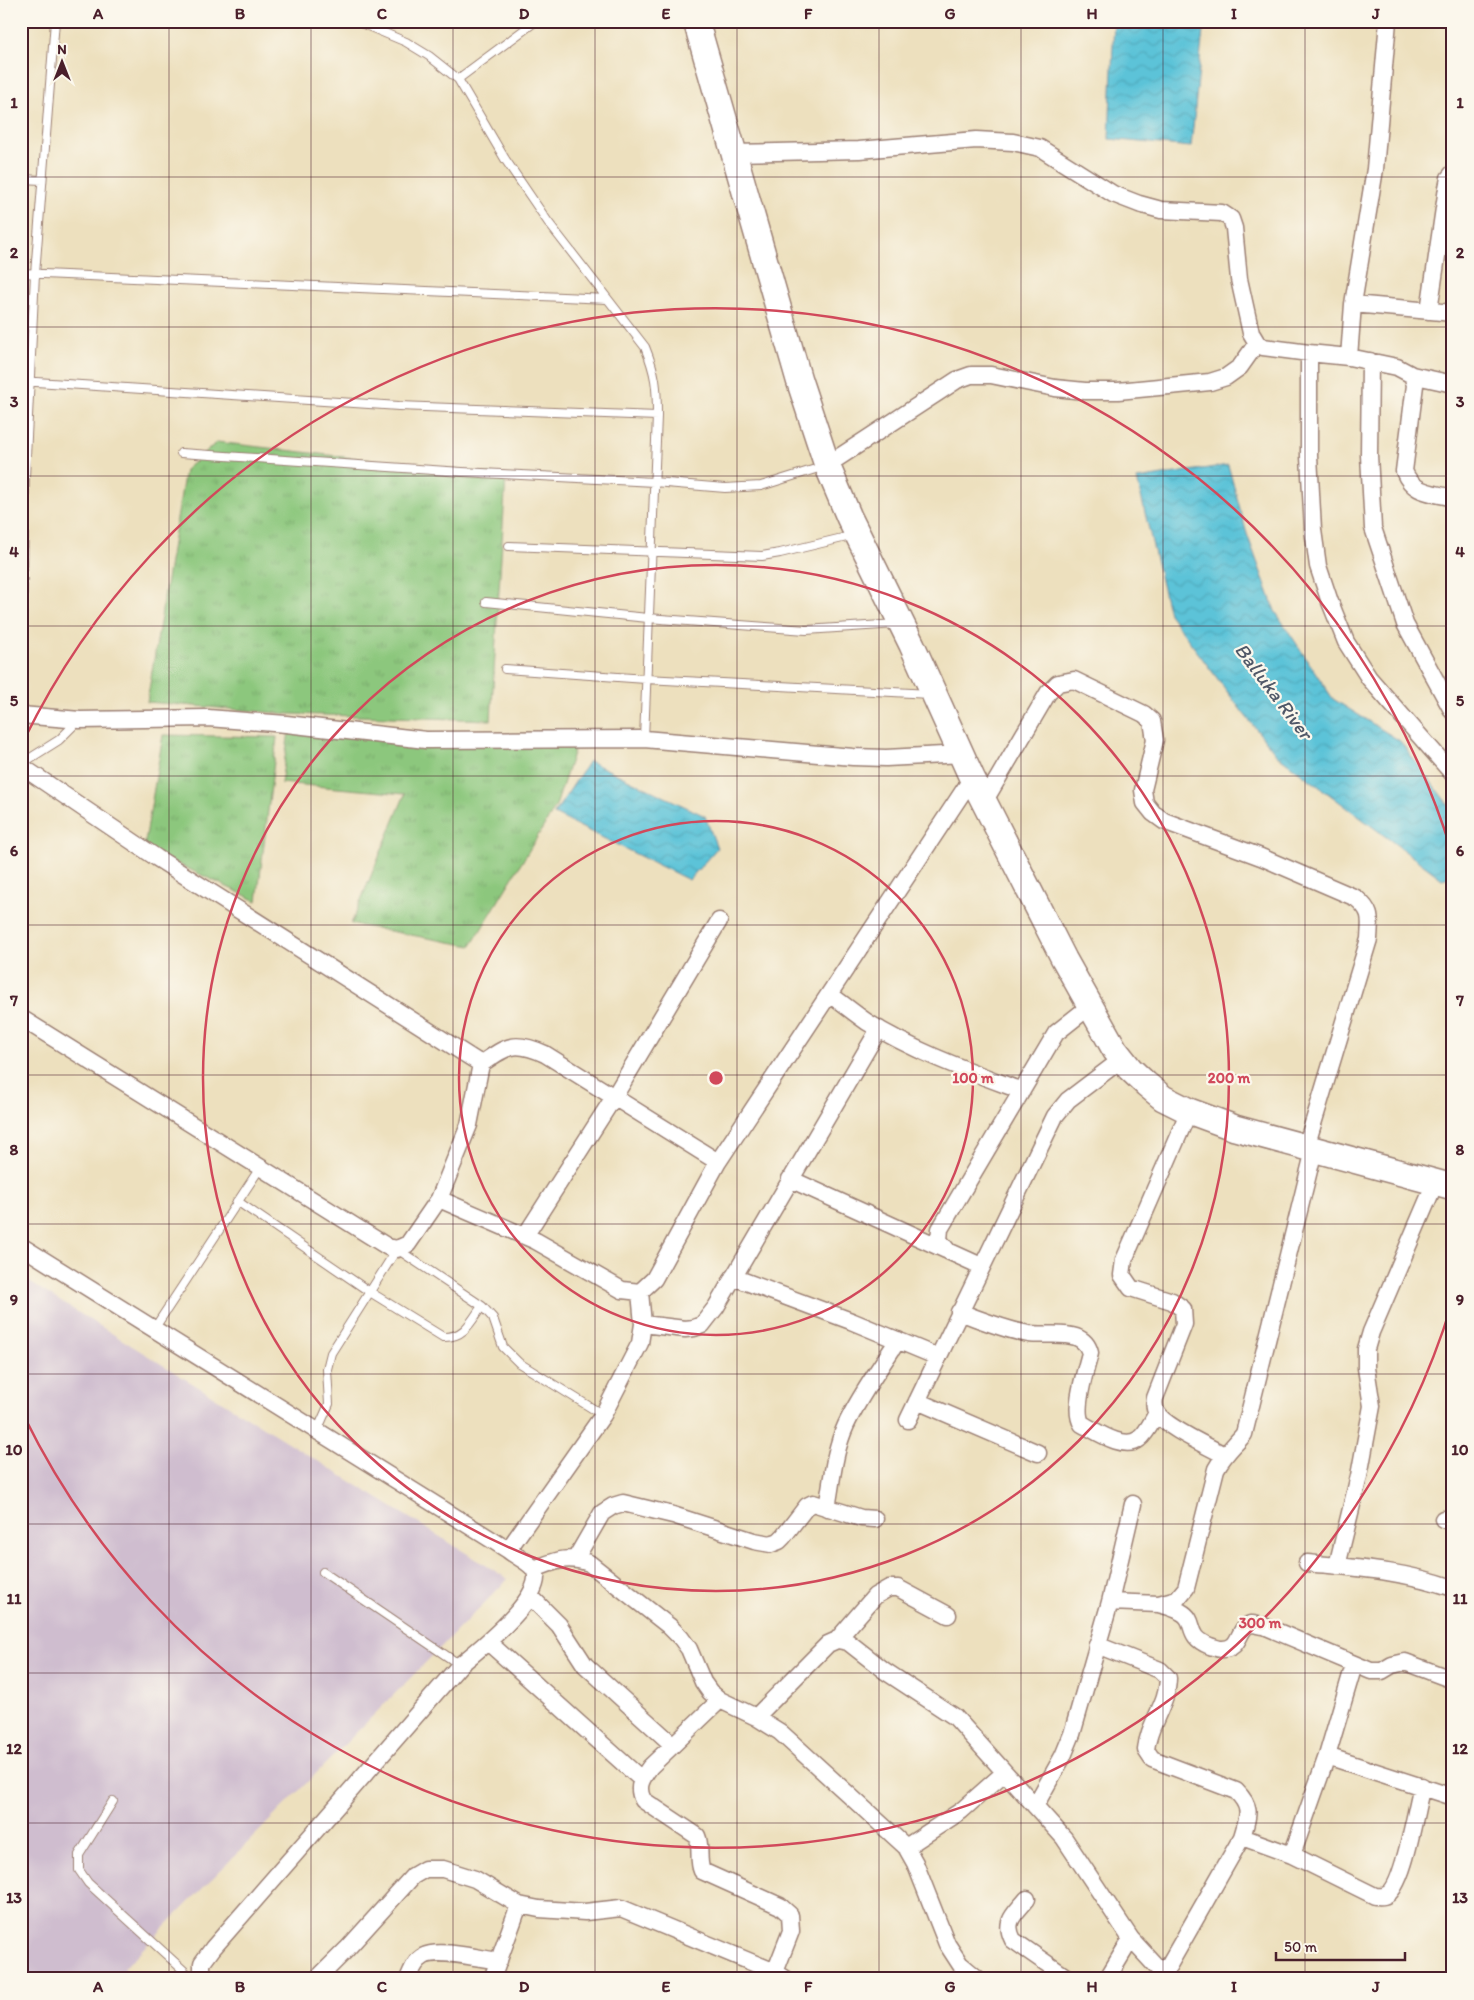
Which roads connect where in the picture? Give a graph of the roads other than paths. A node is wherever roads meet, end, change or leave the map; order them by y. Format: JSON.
{"nodes":[{"id":1,"x":55,"y":21,"type":"edge"},
{"id":2,"x":356,"y":21,"type":"edge"},
{"id":3,"x":536,"y":21,"type":"edge"},
{"id":4,"x":696,"y":21,"type":"edge"},
{"id":5,"x":1388,"y":21,"type":"edge"},
{"id":6,"x":458,"y":79,"type":"junction"},
{"id":7,"x":734,"y":153,"type":"junction"},
{"id":8,"x":1453,"y":173,"type":"edge"},
{"id":9,"x":21,"y":179,"type":"edge"},
{"id":10,"x":42,"y":180,"type":"junction"},
{"id":11,"x":21,"y":274,"type":"edge"},
{"id":12,"x":35,"y":274,"type":"junction"},
{"id":13,"x":607,"y":299,"type":"junction"},
{"id":14,"x":1353,"y":304,"type":"junction"},
{"id":15,"x":1429,"y":311,"type":"junction"},
{"id":16,"x":1453,"y":313,"type":"edge"},
{"id":17,"x":1257,"y":343,"type":"junction"},
{"id":18,"x":1309,"y":353,"type":"junction"},
{"id":19,"x":1341,"y":356,"type":"junction"},
{"id":20,"x":1370,"y":361,"type":"junction"},
{"id":21,"x":1412,"y":375,"type":"junction"},
{"id":22,"x":25,"y":381,"type":"edge"},
{"id":23,"x":1453,"y":384,"type":"edge"},
{"id":24,"x":658,"y":416,"type":"junction"},
{"id":25,"x":181,"y":453,"type":"dead end"},
{"id":26,"x":827,"y":465,"type":"junction"},
{"id":27,"x":23,"y":477,"type":"edge"},
{"id":28,"x":654,"y":482,"type":"junction"},
{"id":29,"x":1453,"y":498,"type":"edge"},
{"id":30,"x":857,"y":535,"type":"junction"},
{"id":31,"x":509,"y":546,"type":"dead end"},
{"id":32,"x":651,"y":550,"type":"junction"},
{"id":33,"x":486,"y":602,"type":"dead end"},
{"id":34,"x":648,"y":618,"type":"junction"},
{"id":35,"x":901,"y":624,"type":"junction"},
{"id":36,"x":505,"y":670,"type":"dead end"},
{"id":37,"x":21,"y":671,"type":"edge"},
{"id":38,"x":646,"y":679,"type":"junction"},
{"id":39,"x":933,"y":694,"type":"junction"},
{"id":40,"x":1453,"y":712,"type":"edge"},
{"id":41,"x":21,"y":715,"type":"edge"},
{"id":42,"x":80,"y":720,"type":"junction"},
{"id":43,"x":644,"y":739,"type":"junction"},
{"id":44,"x":963,"y":754,"type":"junction"},
{"id":45,"x":21,"y":765,"type":"edge"},
{"id":46,"x":1453,"y":774,"type":"edge"},
{"id":47,"x":972,"y":778,"type":"junction"},
{"id":48,"x":984,"y":802,"type":"junction"},
{"id":49,"x":720,"y":921,"type":"dead end"},
{"id":50,"x":829,"y":994,"type":"junction"},
{"id":51,"x":1090,"y":1006,"type":"junction"},
{"id":52,"x":21,"y":1018,"type":"edge"},
{"id":53,"x":879,"y":1029,"type":"junction"},
{"id":54,"x":1122,"y":1059,"type":"junction"},
{"id":55,"x":481,"y":1064,"type":"junction"},
{"id":56,"x":1022,"y":1091,"type":"junction"},
{"id":57,"x":614,"y":1097,"type":"junction"},
{"id":58,"x":1189,"y":1111,"type":"junction"},
{"id":59,"x":1310,"y":1148,"type":"junction"},
{"id":60,"x":718,"y":1162,"type":"junction"},
{"id":61,"x":260,"y":1168,"type":"junction"},
{"id":62,"x":790,"y":1179,"type":"junction"},
{"id":63,"x":1444,"y":1185,"type":"edge"},
{"id":64,"x":439,"y":1198,"type":"junction"},
{"id":65,"x":237,"y":1201,"type":"junction"},
{"id":66,"x":525,"y":1236,"type":"junction"},
{"id":67,"x":21,"y":1246,"type":"edge"},
{"id":68,"x":397,"y":1248,"type":"junction"},
{"id":69,"x":948,"y":1251,"type":"junction"},
{"id":70,"x":982,"y":1266,"type":"junction"},
{"id":71,"x":733,"y":1277,"type":"junction"},
{"id":72,"x":370,"y":1292,"type":"junction"},
{"id":73,"x":640,"y":1292,"type":"junction"},
{"id":74,"x":482,"y":1306,"type":"junction"},
{"id":75,"x":959,"y":1312,"type":"junction"},
{"id":76,"x":643,"y":1324,"type":"junction"},
{"id":77,"x":154,"y":1329,"type":"junction"},
{"id":78,"x":898,"y":1340,"type":"junction"},
{"id":79,"x":938,"y":1357,"type":"junction"},
{"id":80,"x":917,"y":1401,"type":"junction"},
{"id":81,"x":1157,"y":1413,"type":"junction"},
{"id":82,"x":603,"y":1415,"type":"junction"},
{"id":83,"x":908,"y":1420,"type":"dead end"},
{"id":84,"x":317,"y":1431,"type":"junction"},
{"id":85,"x":1038,"y":1453,"type":"dead end"},
{"id":86,"x":1224,"y":1455,"type":"junction"},
{"id":87,"x":1133,"y":1504,"type":"dead end"},
{"id":88,"x":827,"y":1508,"type":"junction"},
{"id":89,"x":875,"y":1519,"type":"dead end"},
{"id":90,"x":508,"y":1550,"type":"junction"},
{"id":91,"x":576,"y":1558,"type":"junction"},
{"id":92,"x":1306,"y":1563,"type":"dead end"},
{"id":93,"x":1337,"y":1566,"type":"junction"},
{"id":94,"x":534,"y":1568,"type":"junction"},
{"id":95,"x":324,"y":1572,"type":"dead end"},
{"id":96,"x":1453,"y":1588,"type":"edge"},
{"id":97,"x":531,"y":1597,"type":"junction"},
{"id":98,"x":1110,"y":1602,"type":"junction"},
{"id":99,"x":1159,"y":1604,"type":"junction"},
{"id":100,"x":948,"y":1615,"type":"dead end"},
{"id":101,"x":837,"y":1640,"type":"junction"},
{"id":102,"x":488,"y":1642,"type":"junction"},
{"id":103,"x":1097,"y":1645,"type":"junction"},
{"id":104,"x":1354,"y":1664,"type":"junction"},
{"id":105,"x":460,"y":1665,"type":"junction"},
{"id":106,"x":1453,"y":1680,"type":"edge"},
{"id":107,"x":720,"y":1700,"type":"junction"},
{"id":108,"x":756,"y":1717,"type":"junction"},
{"id":109,"x":673,"y":1745,"type":"junction"},
{"id":110,"x":1327,"y":1756,"type":"junction"},
{"id":111,"x":1004,"y":1772,"type":"junction"},
{"id":112,"x":641,"y":1779,"type":"junction"},
{"id":113,"x":1422,"y":1786,"type":"junction"},
{"id":114,"x":1453,"y":1797,"type":"edge"},
{"id":115,"x":113,"y":1801,"type":"dead end"},
{"id":116,"x":1035,"y":1806,"type":"junction"},
{"id":117,"x":1242,"y":1837,"type":"junction"},
{"id":118,"x":906,"y":1847,"type":"junction"},
{"id":119,"x":1292,"y":1855,"type":"junction"},
{"id":120,"x":1027,"y":1899,"type":"dead end"},
{"id":121,"x":519,"y":1905,"type":"junction"},
{"id":122,"x":1131,"y":1939,"type":"junction"},
{"id":123,"x":499,"y":1961,"type":"junction"},
{"id":124,"x":781,"y":1975,"type":"edge"},
{"id":125,"x":1164,"y":1977,"type":"edge"},
{"id":126,"x":192,"y":1979,"type":"edge"},
{"id":127,"x":202,"y":1979,"type":"edge"},
{"id":128,"x":317,"y":1979,"type":"edge"},
{"id":129,"x":408,"y":1979,"type":"edge"},
{"id":130,"x":492,"y":1979,"type":"edge"},
{"id":131,"x":978,"y":1979,"type":"edge"},
{"id":132,"x":1069,"y":1979,"type":"edge"},
{"id":133,"x":1107,"y":1979,"type":"edge"}],
"edges":[{"from":1,"to":10,"type":"lane"},
{"from":2,"to":6,"type":"lane"},
{"from":3,"to":6,"type":"lane"},
{"from":4,"to":7,"type":"main road"},
{"from":5,"to":14,"type":"street"},
{"from":6,"to":13,"type":"lane"},
{"from":7,"to":17,"type":"street"},
{"from":7,"to":26,"type":"main road"},
{"from":8,"to":15,"type":"street"},
{"from":9,"to":10,"type":"lane"},
{"from":10,"to":12,"type":"lane"},
{"from":11,"to":12,"type":"lane"},
{"from":12,"to":13,"type":"lane"},
{"from":12,"to":22,"type":"lane"},
{"from":13,"to":24,"type":"lane"},
{"from":14,"to":15,"type":"street"},
{"from":14,"to":19,"type":"street"},
{"from":15,"to":16,"type":"street"},
{"from":17,"to":18,"type":"street"},
{"from":17,"to":26,"type":"street"},
{"from":18,"to":19,"type":"street"},
{"from":18,"to":46,"type":"street"},
{"from":19,"to":20,"type":"street"},
{"from":20,"to":21,"type":"street"},
{"from":20,"to":40,"type":"street"},
{"from":21,"to":23,"type":"street"},
{"from":21,"to":29,"type":"street"},
{"from":22,"to":24,"type":"lane"},
{"from":22,"to":27,"type":"lane"},
{"from":24,"to":28,"type":"lane"},
{"from":25,"to":28,"type":"lane"},
{"from":26,"to":28,"type":"lane"},
{"from":26,"to":30,"type":"main road"},
{"from":27,"to":37,"type":"lane"},
{"from":28,"to":32,"type":"lane"},
{"from":30,"to":32,"type":"lane"},
{"from":30,"to":35,"type":"main road"},
{"from":31,"to":32,"type":"lane"},
{"from":32,"to":34,"type":"lane"},
{"from":33,"to":34,"type":"lane"},
{"from":34,"to":35,"type":"lane"},
{"from":34,"to":38,"type":"lane"},
{"from":35,"to":39,"type":"main road"},
{"from":36,"to":38,"type":"lane"},
{"from":38,"to":39,"type":"lane"},
{"from":38,"to":43,"type":"lane"},
{"from":39,"to":44,"type":"main road"},
{"from":41,"to":42,"type":"street"},
{"from":42,"to":43,"type":"street"},
{"from":42,"to":45,"type":"lane"},
{"from":43,"to":44,"type":"street"},
{"from":44,"to":47,"type":"main road"},
{"from":45,"to":55,"type":"street"},
{"from":47,"to":48,"type":"main road"},
{"from":47,"to":50,"type":"street"},
{"from":48,"to":51,"type":"main road"},
{"from":48,"to":59,"type":"street"},
{"from":49,"to":57,"type":"street"},
{"from":50,"to":53,"type":"street"},
{"from":50,"to":60,"type":"street"},
{"from":51,"to":54,"type":"main road"},
{"from":51,"to":56,"type":"street"},
{"from":52,"to":61,"type":"street"},
{"from":53,"to":56,"type":"street"},
{"from":53,"to":62,"type":"street"},
{"from":54,"to":58,"type":"main road"},
{"from":54,"to":70,"type":"street"},
{"from":55,"to":57,"type":"street"},
{"from":55,"to":64,"type":"street"},
{"from":56,"to":69,"type":"street"},
{"from":57,"to":60,"type":"street"},
{"from":57,"to":66,"type":"street"},
{"from":58,"to":59,"type":"main road"},
{"from":58,"to":81,"type":"street"},
{"from":59,"to":63,"type":"main road"},
{"from":59,"to":86,"type":"street"},
{"from":60,"to":73,"type":"street"},
{"from":61,"to":65,"type":"lane"},
{"from":61,"to":68,"type":"street"},
{"from":62,"to":69,"type":"street"},
{"from":62,"to":71,"type":"street"},
{"from":63,"to":93,"type":"street"},
{"from":64,"to":66,"type":"street"},
{"from":64,"to":68,"type":"street"},
{"from":65,"to":72,"type":"lane"},
{"from":65,"to":77,"type":"lane"},
{"from":66,"to":73,"type":"street"},
{"from":67,"to":77,"type":"street"},
{"from":68,"to":72,"type":"lane"},
{"from":68,"to":74,"type":"lane"},
{"from":69,"to":70,"type":"street"},
{"from":70,"to":75,"type":"street"},
{"from":71,"to":76,"type":"street"},
{"from":71,"to":78,"type":"street"},
{"from":72,"to":74,"type":"lane"},
{"from":72,"to":84,"type":"lane"},
{"from":73,"to":76,"type":"street"},
{"from":74,"to":82,"type":"lane"},
{"from":75,"to":79,"type":"street"},
{"from":75,"to":81,"type":"street"},
{"from":76,"to":82,"type":"street"},
{"from":77,"to":84,"type":"street"},
{"from":78,"to":79,"type":"street"},
{"from":78,"to":88,"type":"street"},
{"from":79,"to":80,"type":"street"},
{"from":80,"to":83,"type":"street"},
{"from":80,"to":85,"type":"street"},
{"from":81,"to":86,"type":"street"},
{"from":82,"to":90,"type":"street"},
{"from":84,"to":90,"type":"street"},
{"from":86,"to":99,"type":"street"},
{"from":87,"to":98,"type":"street"},
{"from":88,"to":89,"type":"street"},
{"from":88,"to":91,"type":"street"},
{"from":90,"to":94,"type":"street"},
{"from":91,"to":94,"type":"street"},
{"from":91,"to":107,"type":"street"},
{"from":92,"to":93,"type":"street"},
{"from":93,"to":96,"type":"street"},
{"from":94,"to":97,"type":"street"},
{"from":95,"to":105,"type":"lane"},
{"from":97,"to":102,"type":"street"},
{"from":97,"to":109,"type":"street"},
{"from":98,"to":99,"type":"street"},
{"from":98,"to":103,"type":"street"},
{"from":99,"to":104,"type":"street"},
{"from":100,"to":101,"type":"street"},
{"from":101,"to":108,"type":"street"},
{"from":101,"to":111,"type":"street"},
{"from":102,"to":105,"type":"street"},
{"from":102,"to":112,"type":"street"},
{"from":103,"to":116,"type":"street"},
{"from":103,"to":117,"type":"street"},
{"from":104,"to":106,"type":"street"},
{"from":104,"to":110,"type":"street"},
{"from":105,"to":127,"type":"street"},
{"from":107,"to":108,"type":"street"},
{"from":107,"to":109,"type":"street"},
{"from":108,"to":118,"type":"street"},
{"from":109,"to":112,"type":"street"},
{"from":110,"to":113,"type":"street"},
{"from":110,"to":119,"type":"street"},
{"from":111,"to":116,"type":"street"},
{"from":111,"to":118,"type":"street"},
{"from":112,"to":124,"type":"street"},
{"from":113,"to":114,"type":"street"},
{"from":113,"to":119,"type":"street"},
{"from":115,"to":126,"type":"lane"},
{"from":116,"to":122,"type":"street"},
{"from":117,"to":119,"type":"street"},
{"from":117,"to":125,"type":"street"},
{"from":118,"to":131,"type":"street"},
{"from":120,"to":132,"type":"street"},
{"from":121,"to":123,"type":"street"},
{"from":121,"to":124,"type":"street"},
{"from":121,"to":128,"type":"street"},
{"from":122,"to":125,"type":"street"},
{"from":122,"to":133,"type":"street"},
{"from":123,"to":129,"type":"street"},
{"from":123,"to":130,"type":"street"}]}
